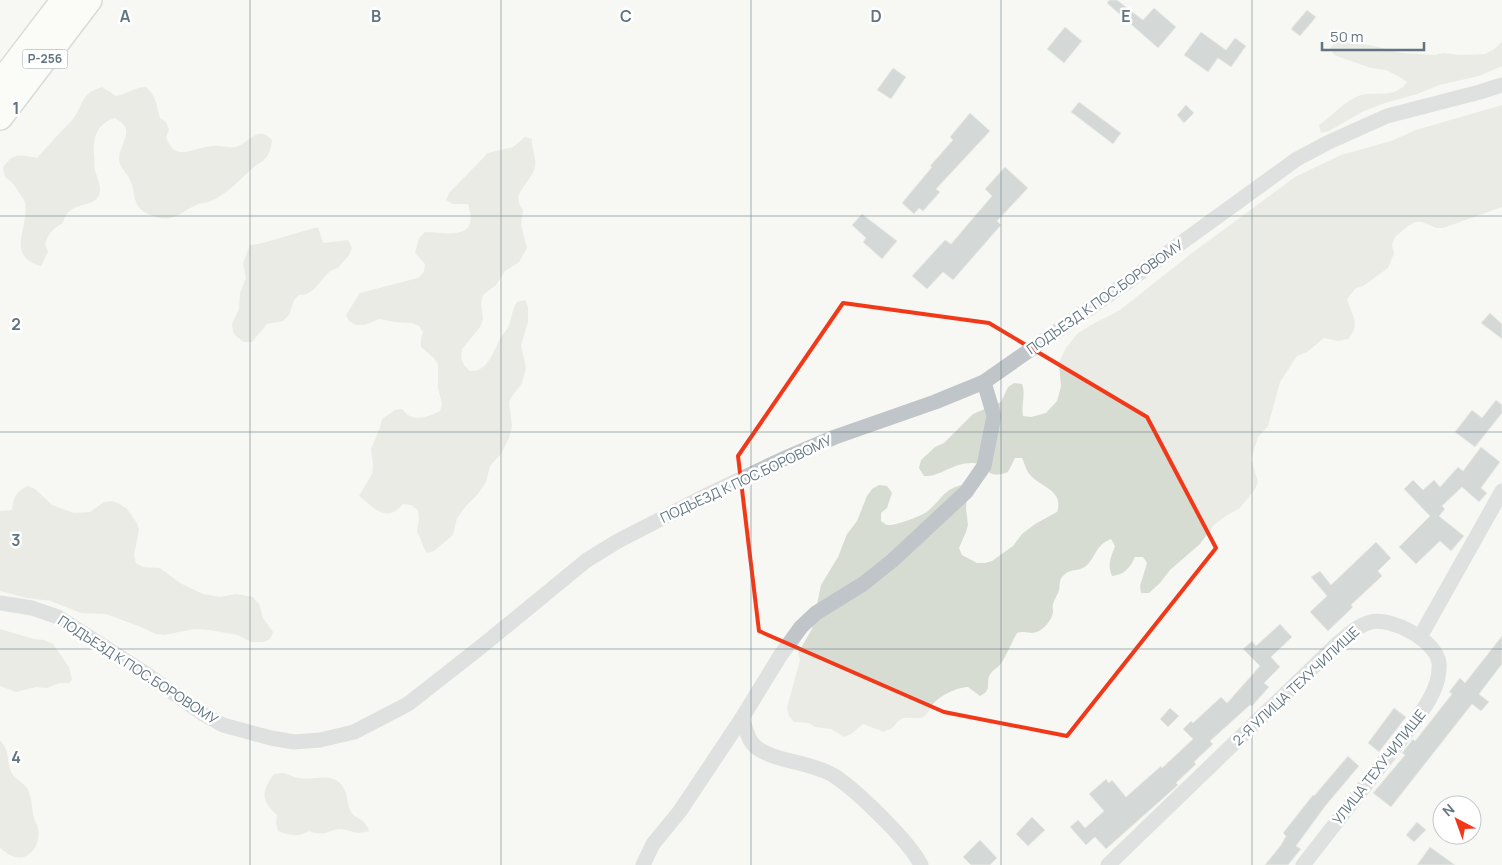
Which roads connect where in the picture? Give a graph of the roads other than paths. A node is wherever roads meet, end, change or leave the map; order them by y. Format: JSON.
{"nodes":[{"id":1,"x":64,"y":0,"type":"edge"},
{"id":2,"x":89,"y":0,"type":"edge"},
{"id":3,"x":0,"y":84,"type":"edge"},
{"id":4,"x":1502,"y":85,"type":"edge"},
{"id":5,"x":0,"y":117,"type":"edge"},
{"id":6,"x":984,"y":382,"type":"junction"},
{"id":7,"x":1502,"y":491,"type":"edge"},
{"id":8,"x":0,"y":603,"type":"edge"},
{"id":9,"x":1420,"y":637,"type":"junction"},
{"id":10,"x":742,"y":718,"type":"junction"},
{"id":11,"x":643,"y":865,"type":"edge"},
{"id":12,"x":921,"y":865,"type":"edge"},
{"id":13,"x":1108,"y":865,"type":"edge"},
{"id":14,"x":1302,"y":865,"type":"edge"}],
"edges":[{"from":1,"to":3,"type":"highway","number":"Р-256"},
{"from":2,"to":5,"type":"highway","number":"Р-256"},
{"from":4,"to":6,"type":"street","name":"ПОДЪЕЗД К ПОС.БОРОВОМУ"},
{"from":6,"to":8,"type":"street","name":"ПОДЪЕЗД К ПОС.БОРОВОМУ"},
{"from":6,"to":10,"type":"street"},
{"from":7,"to":9,"type":"street"},
{"from":9,"to":13,"type":"street","name":"2-Я УЛИЦА ТЕХУЧИЛИЩЕ"},
{"from":9,"to":14,"type":"street","name":"УЛИЦА ТЕХУЧИЛИЩЕ"},
{"from":10,"to":11,"type":"street"},
{"from":10,"to":12,"type":"street"}]}
